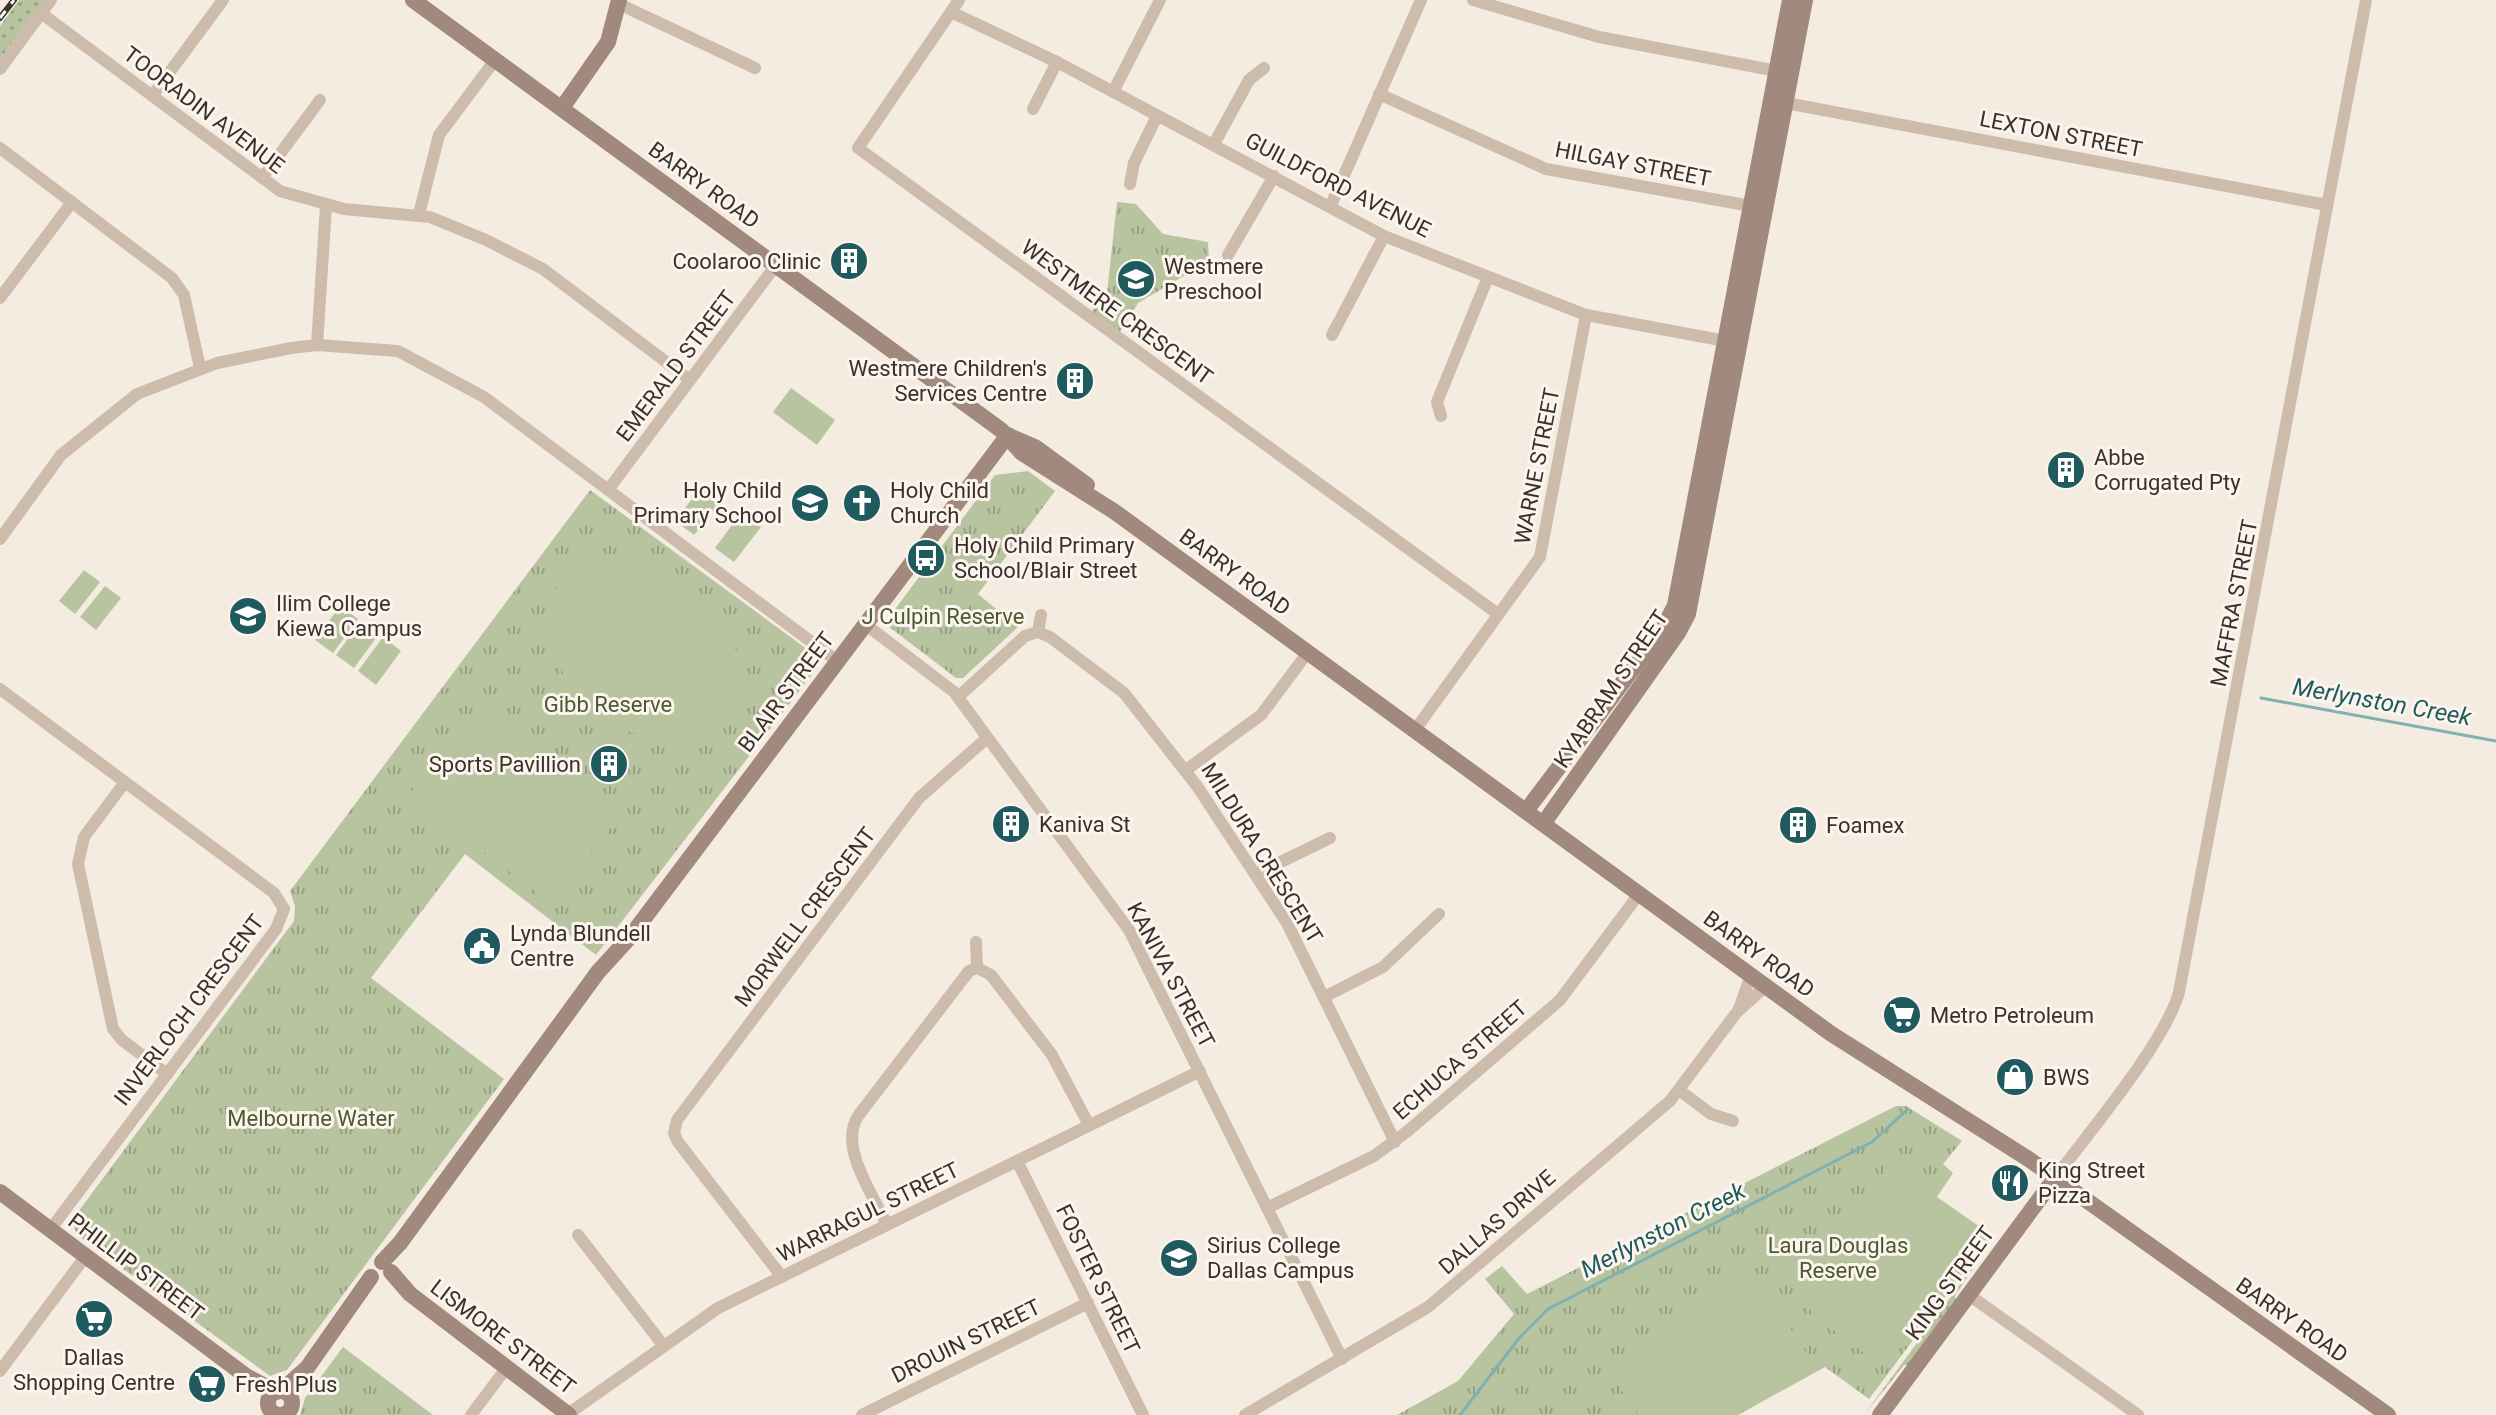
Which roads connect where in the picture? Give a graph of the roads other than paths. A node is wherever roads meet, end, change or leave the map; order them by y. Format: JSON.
{"nodes":[{"id":1,"x":51,"y":0,"type":"edge"},
{"id":2,"x":223,"y":0,"type":"edge"},
{"id":3,"x":413,"y":0,"type":"edge"},
{"id":4,"x":959,"y":0,"type":"edge"},
{"id":5,"x":1160,"y":0,"type":"edge"},
{"id":6,"x":1421,"y":0,"type":"edge"},
{"id":7,"x":1473,"y":0,"type":"edge"},
{"id":8,"x":1800,"y":0,"type":"edge"},
{"id":9,"x":2366,"y":0,"type":"edge"},
{"id":10,"x":619,"y":2,"type":"edge"},
{"id":11,"x":951,"y":12,"type":"junction"},
{"id":12,"x":41,"y":13,"type":"junction"},
{"id":13,"x":495,"y":60,"type":"junction"},
{"id":14,"x":1057,"y":62,"type":"junction"},
{"id":15,"x":755,"y":68,"type":"dead end"},
{"id":16,"x":1264,"y":68,"type":"dead end"},
{"id":17,"x":0,"y":69,"type":"edge"},
{"id":18,"x":1783,"y":76,"type":"junction"},
{"id":19,"x":1113,"y":92,"type":"junction"},
{"id":20,"x":1379,"y":94,"type":"junction"},
{"id":21,"x":152,"y":96,"type":"junction"},
{"id":22,"x":320,"y":100,"type":"dead end"},
{"id":23,"x":1786,"y":103,"type":"junction"},
{"id":24,"x":562,"y":108,"type":"junction"},
{"id":25,"x":1033,"y":109,"type":"dead end"},
{"id":26,"x":1157,"y":116,"type":"junction"},
{"id":27,"x":1214,"y":144,"type":"junction"},
{"id":28,"x":0,"y":148,"type":"edge"},
{"id":29,"x":1274,"y":176,"type":"junction"},
{"id":30,"x":262,"y":178,"type":"junction"},
{"id":31,"x":1130,"y":184,"type":"dead end"},
{"id":32,"x":72,"y":202,"type":"junction"},
{"id":33,"x":1331,"y":205,"type":"junction"},
{"id":34,"x":2327,"y":205,"type":"junction"},
{"id":35,"x":326,"y":206,"type":"junction"},
{"id":36,"x":1751,"y":206,"type":"junction"},
{"id":37,"x":419,"y":214,"type":"junction"},
{"id":38,"x":1384,"y":236,"type":"junction"},
{"id":39,"x":1228,"y":255,"type":"dead end"},
{"id":40,"x":776,"y":265,"type":"junction"},
{"id":41,"x":1488,"y":277,"type":"junction"},
{"id":42,"x":0,"y":298,"type":"edge"},
{"id":43,"x":1586,"y":315,"type":"junction"},
{"id":44,"x":1332,"y":335,"type":"dead end"},
{"id":45,"x":1733,"y":343,"type":"junction"},
{"id":46,"x":317,"y":345,"type":"junction"},
{"id":47,"x":200,"y":368,"type":"junction"},
{"id":48,"x":690,"y":380,"type":"junction"},
{"id":49,"x":1441,"y":416,"type":"dead end"},
{"id":50,"x":1008,"y":435,"type":"junction"},
{"id":51,"x":608,"y":490,"type":"junction"},
{"id":52,"x":0,"y":539,"type":"edge"},
{"id":53,"x":1690,"y":569,"type":"junction"},
{"id":54,"x":1498,"y":614,"type":"junction"},
{"id":55,"x":1041,"y":615,"type":"dead end"},
{"id":56,"x":865,"y":624,"type":"junction"},
{"id":57,"x":1038,"y":632,"type":"junction"},
{"id":58,"x":1308,"y":652,"type":"junction"},
{"id":59,"x":837,"y":661,"type":"junction"},
{"id":60,"x":0,"y":689,"type":"edge"},
{"id":61,"x":958,"y":697,"type":"junction"},
{"id":62,"x":1415,"y":730,"type":"junction"},
{"id":63,"x":987,"y":738,"type":"junction"},
{"id":64,"x":1186,"y":770,"type":"junction"},
{"id":65,"x":125,"y":782,"type":"junction"},
{"id":66,"x":1526,"y":811,"type":"junction"},
{"id":67,"x":1543,"y":824,"type":"junction"},
{"id":68,"x":1330,"y":838,"type":"dead end"},
{"id":69,"x":1256,"y":874,"type":"junction"},
{"id":70,"x":1639,"y":894,"type":"junction"},
{"id":71,"x":1439,"y":914,"type":"dead end"},
{"id":72,"x":976,"y":942,"type":"dead end"},
{"id":73,"x":977,"y":968,"type":"junction"},
{"id":74,"x":1751,"y":975,"type":"junction"},
{"id":75,"x":1766,"y":986,"type":"junction"},
{"id":76,"x":1324,"y":997,"type":"junction"},
{"id":77,"x":1737,"y":1012,"type":"junction"},
{"id":78,"x":1200,"y":1071,"type":"junction"},
{"id":79,"x":167,"y":1074,"type":"junction"},
{"id":80,"x":1679,"y":1090,"type":"junction"},
{"id":81,"x":1733,"y":1121,"type":"dead end"},
{"id":82,"x":1089,"y":1125,"type":"junction"},
{"id":83,"x":1395,"y":1142,"type":"junction"},
{"id":84,"x":1017,"y":1161,"type":"junction"},
{"id":85,"x":2055,"y":1178,"type":"junction"},
{"id":86,"x":0,"y":1192,"type":"edge"},
{"id":87,"x":1267,"y":1208,"type":"junction"},
{"id":88,"x":887,"y":1225,"type":"junction"},
{"id":89,"x":50,"y":1230,"type":"junction"},
{"id":90,"x":578,"y":1235,"type":"dead end"},
{"id":91,"x":85,"y":1257,"type":"junction"},
{"id":92,"x":383,"y":1274,"type":"junction"},
{"id":93,"x":782,"y":1277,"type":"junction"},
{"id":94,"x":1969,"y":1295,"type":"junction"},
{"id":95,"x":1088,"y":1303,"type":"junction"},
{"id":96,"x":663,"y":1345,"type":"junction"},
{"id":97,"x":1342,"y":1359,"type":"junction"},
{"id":98,"x":507,"y":1367,"type":"junction"},
{"id":99,"x":0,"y":1370,"type":"edge"},
{"id":100,"x":277,"y":1404,"type":"edge"},
{"id":101,"x":471,"y":1415,"type":"edge"},
{"id":102,"x":569,"y":1415,"type":"edge"},
{"id":103,"x":862,"y":1415,"type":"edge"},
{"id":104,"x":1143,"y":1415,"type":"edge"},
{"id":105,"x":1245,"y":1415,"type":"edge"},
{"id":106,"x":1880,"y":1415,"type":"edge"},
{"id":107,"x":2138,"y":1415,"type":"edge"},
{"id":108,"x":2388,"y":1415,"type":"edge"}],
"edges":[{"from":1,"to":12,"type":"street"},
{"from":2,"to":21,"type":"street"},
{"from":3,"to":13,"type":"street","name":"BARRY ROAD"},
{"from":4,"to":11,"type":"street","name":"WESTMERE CRESCENT"},
{"from":5,"to":19,"type":"street"},
{"from":6,"to":20,"type":"street"},
{"from":7,"to":18,"type":"street"},
{"from":8,"to":18,"type":"street","name":"KYABRAM STREET"},
{"from":9,"to":34,"type":"street","name":"MAFFRA STREET"},
{"from":10,"to":15,"type":"street"},
{"from":10,"to":24,"type":"street"},
{"from":11,"to":14,"type":"street","name":"GUILDFORD AVENUE"},
{"from":11,"to":54,"type":"street","name":"WESTMERE CRESCENT"},
{"from":12,"to":17,"type":"street"},
{"from":12,"to":21,"type":"street","name":"TOORADIN AVENUE"},
{"from":13,"to":24,"type":"street","name":"BARRY ROAD"},
{"from":13,"to":37,"type":"street"},
{"from":14,"to":19,"type":"street","name":"GUILDFORD AVENUE"},
{"from":14,"to":25,"type":"street"},
{"from":16,"to":27,"type":"street"},
{"from":18,"to":23,"type":"street","name":"KYABRAM STREET"},
{"from":18,"to":36,"type":"street","name":"KYABRAM STREET"},
{"from":19,"to":26,"type":"street","name":"GUILDFORD AVENUE"},
{"from":20,"to":33,"type":"street"},
{"from":20,"to":36,"type":"street","name":"HILGAY STREET"},
{"from":21,"to":30,"type":"street","name":"TOORADIN AVENUE"},
{"from":22,"to":30,"type":"street"},
{"from":23,"to":34,"type":"street","name":"LEXTON STREET"},
{"from":23,"to":45,"type":"street","name":"KYABRAM STREET"},
{"from":24,"to":40,"type":"street","name":"BARRY ROAD"},
{"from":26,"to":27,"type":"street","name":"GUILDFORD AVENUE"},
{"from":26,"to":31,"type":"street"},
{"from":27,"to":29,"type":"street","name":"GUILDFORD AVENUE"},
{"from":28,"to":32,"type":"street"},
{"from":29,"to":33,"type":"street","name":"GUILDFORD AVENUE"},
{"from":29,"to":39,"type":"street"},
{"from":30,"to":35,"type":"street","name":"TOORADIN AVENUE"},
{"from":32,"to":42,"type":"street"},
{"from":32,"to":47,"type":"street"},
{"from":33,"to":38,"type":"street","name":"GUILDFORD AVENUE"},
{"from":34,"to":85,"type":"street","name":"MAFFRA STREET"},
{"from":35,"to":37,"type":"street","name":"TOORADIN AVENUE"},
{"from":35,"to":46,"type":"street"},
{"from":36,"to":45,"type":"street","name":"KYABRAM STREET"},
{"from":37,"to":48,"type":"street","name":"TOORADIN AVENUE"},
{"from":38,"to":41,"type":"street","name":"GUILDFORD AVENUE"},
{"from":38,"to":44,"type":"street"},
{"from":40,"to":48,"type":"street","name":"EMERALD STREET"},
{"from":40,"to":50,"type":"street","name":"BARRY ROAD"},
{"from":41,"to":43,"type":"street","name":"GUILDFORD AVENUE"},
{"from":41,"to":49,"type":"street"},
{"from":43,"to":45,"type":"street","name":"GUILDFORD AVENUE"},
{"from":43,"to":54,"type":"street","name":"WARNE STREET"},
{"from":45,"to":53,"type":"street","name":"KYABRAM STREET"},
{"from":46,"to":47,"type":"street"},
{"from":46,"to":51,"type":"street"},
{"from":47,"to":52,"type":"street"},
{"from":48,"to":51,"type":"street","name":"EMERALD STREET"},
{"from":50,"to":56,"type":"street","name":"BLAIR STREET"},
{"from":50,"to":58,"type":"street","name":"BARRY ROAD"},
{"from":51,"to":59,"type":"street"},
{"from":53,"to":66,"type":"street","name":"KYABRAM STREET"},
{"from":53,"to":67,"type":"street","name":"KYABRAM STREET"},
{"from":54,"to":62,"type":"street","name":"WARNE STREET"},
{"from":55,"to":57,"type":"street"},
{"from":56,"to":59,"type":"street","name":"BLAIR STREET"},
{"from":56,"to":61,"type":"street","name":"KANIVA STREET"},
{"from":57,"to":61,"type":"street"},
{"from":57,"to":64,"type":"street","name":"MILDURA CRESCENT"},
{"from":58,"to":62,"type":"street","name":"BARRY ROAD"},
{"from":58,"to":64,"type":"street"},
{"from":59,"to":92,"type":"street","name":"BLAIR STREET"},
{"from":60,"to":65,"type":"street","name":"INVERLOCH CRESCENT"},
{"from":61,"to":63,"type":"street","name":"KANIVA STREET"},
{"from":62,"to":66,"type":"street","name":"BARRY ROAD"},
{"from":63,"to":78,"type":"street","name":"KANIVA STREET"},
{"from":63,"to":93,"type":"street","name":"MORWELL CRESCENT"},
{"from":64,"to":69,"type":"street","name":"MILDURA CRESCENT"},
{"from":65,"to":79,"type":"street"},
{"from":65,"to":79,"type":"street","name":"INVERLOCH CRESCENT"},
{"from":66,"to":67,"type":"street","name":"BARRY ROAD"},
{"from":67,"to":70,"type":"street","name":"BARRY ROAD"},
{"from":68,"to":69,"type":"street"},
{"from":69,"to":76,"type":"street","name":"MILDURA CRESCENT"},
{"from":70,"to":74,"type":"street","name":"BARRY ROAD"},
{"from":70,"to":83,"type":"street","name":"ECHUCA STREET"},
{"from":71,"to":76,"type":"street"},
{"from":72,"to":73,"type":"street"},
{"from":73,"to":82,"type":"street"},
{"from":73,"to":88,"type":"street"},
{"from":74,"to":75,"type":"street","name":"BARRY ROAD"},
{"from":74,"to":77,"type":"street","name":"DALLAS DRIVE"},
{"from":75,"to":77,"type":"street","name":"DALLAS DRIVE"},
{"from":75,"to":85,"type":"street","name":"BARRY ROAD"},
{"from":76,"to":83,"type":"street","name":"MILDURA CRESCENT"},
{"from":77,"to":80,"type":"street","name":"DALLAS DRIVE"},
{"from":78,"to":82,"type":"street","name":"WARRAGUL STREET"},
{"from":78,"to":87,"type":"street","name":"KANIVA STREET"},
{"from":79,"to":89,"type":"street","name":"INVERLOCH CRESCENT"},
{"from":80,"to":81,"type":"street"},
{"from":80,"to":97,"type":"street","name":"DALLAS DRIVE"},
{"from":82,"to":84,"type":"street","name":"WARRAGUL STREET"},
{"from":83,"to":87,"type":"street","name":"ECHUCA STREET"},
{"from":84,"to":88,"type":"street","name":"WARRAGUL STREET"},
{"from":84,"to":95,"type":"street","name":"FOSTER STREET"},
{"from":85,"to":94,"type":"street","name":"KING STREET"},
{"from":85,"to":108,"type":"street","name":"BARRY ROAD"},
{"from":86,"to":89,"type":"street","name":"PHILLIP STREET"},
{"from":87,"to":97,"type":"street","name":"KANIVA STREET"},
{"from":88,"to":93,"type":"street","name":"WARRAGUL STREET"},
{"from":89,"to":91,"type":"street","name":"PHILLIP STREET"},
{"from":90,"to":96,"type":"street"},
{"from":91,"to":99,"type":"street"},
{"from":91,"to":100,"type":"street","name":"PHILLIP STREET"},
{"from":92,"to":98,"type":"street","name":"LISMORE STREET"},
{"from":92,"to":100,"type":"street","name":"BLAIR STREET"},
{"from":93,"to":96,"type":"street","name":"WARRAGUL STREET"},
{"from":94,"to":106,"type":"street","name":"KING STREET"},
{"from":94,"to":107,"type":"street"},
{"from":95,"to":103,"type":"street","name":"DROUIN STREET"},
{"from":95,"to":104,"type":"street","name":"FOSTER STREET"},
{"from":96,"to":102,"type":"street","name":"WARRAGUL STREET"},
{"from":97,"to":105,"type":"street","name":"DALLAS DRIVE"},
{"from":98,"to":101,"type":"street"},
{"from":98,"to":102,"type":"street","name":"LISMORE STREET"}]}
